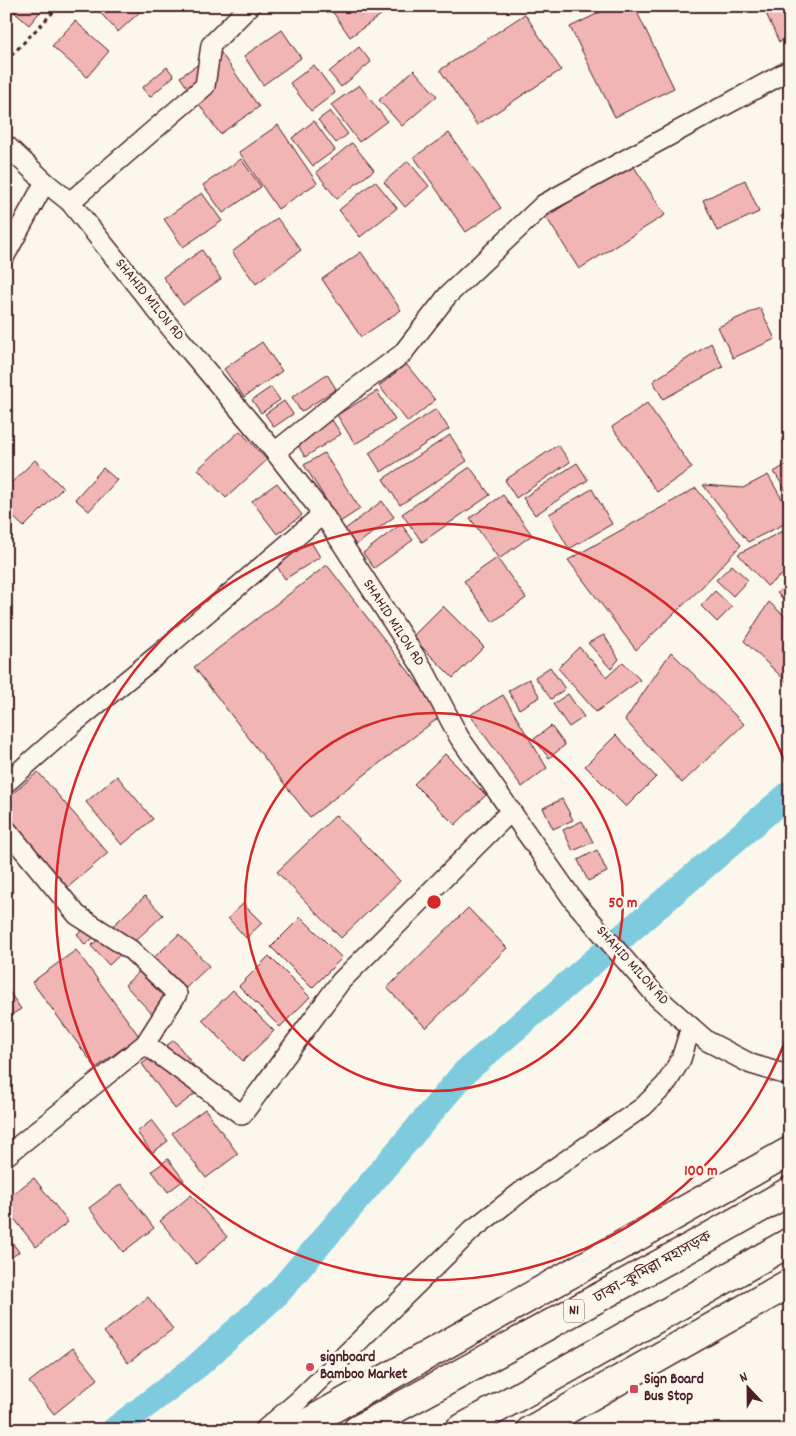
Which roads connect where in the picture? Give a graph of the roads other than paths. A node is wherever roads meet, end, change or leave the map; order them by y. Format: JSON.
{"nodes":[{"id":1,"x":250,"y":6,"type":"edge"},
{"id":2,"x":790,"y":70,"type":"edge"},
{"id":3,"x":6,"y":145,"type":"edge"},
{"id":4,"x":44,"y":182,"type":"junction"},
{"id":5,"x":70,"y":202,"type":"junction"},
{"id":6,"x":6,"y":254,"type":"edge"},
{"id":7,"x":275,"y":452,"type":"junction"},
{"id":8,"x":322,"y":514,"type":"junction"},
{"id":9,"x":6,"y":784,"type":"edge"},
{"id":10,"x":511,"y":812,"type":"junction"},
{"id":11,"x":6,"y":829,"type":"edge"},
{"id":12,"x":691,"y":1027,"type":"junction"},
{"id":13,"x":145,"y":1044,"type":"junction"},
{"id":14,"x":790,"y":1076,"type":"edge"},
{"id":15,"x":790,"y":1151,"type":"edge"},
{"id":16,"x":6,"y":1156,"type":"edge"},
{"id":17,"x":790,"y":1191,"type":"edge"},
{"id":18,"x":790,"y":1242,"type":"edge"},
{"id":19,"x":790,"y":1283,"type":"edge"},
{"id":20,"x":264,"y":1430,"type":"edge"},
{"id":21,"x":295,"y":1430,"type":"edge"},
{"id":22,"x":357,"y":1430,"type":"edge"},
{"id":23,"x":458,"y":1430,"type":"edge"},
{"id":24,"x":531,"y":1430,"type":"edge"}],
"edges":[{"from":1,"to":5,"type":"street"},
{"from":2,"to":7,"type":"street"},
{"from":3,"to":4,"type":"street","name":"SHAHID MILON RD"},
{"from":4,"to":5,"type":"street","name":"SHAHID MILON RD"},
{"from":4,"to":6,"type":"street"},
{"from":5,"to":7,"type":"street","name":"SHAHID MILON RD"},
{"from":7,"to":8,"type":"street","name":"SHAHID MILON RD"},
{"from":8,"to":9,"type":"street"},
{"from":8,"to":10,"type":"street","name":"SHAHID MILON RD"},
{"from":10,"to":12,"type":"street","name":"SHAHID MILON RD"},
{"from":10,"to":13,"type":"street"},
{"from":11,"to":13,"type":"street"},
{"from":12,"to":14,"type":"street","name":"SHAHID MILON RD"},
{"from":12,"to":20,"type":"street"},
{"from":13,"to":16,"type":"street"},
{"from":15,"to":21,"type":"highway"},
{"from":17,"to":22,"type":"highway","name":"ঢাকা–কুমিল্লা মহাসড়ক","number":"N1"},
{"from":18,"to":23,"type":"highway"},
{"from":19,"to":24,"type":"highway"}]}
